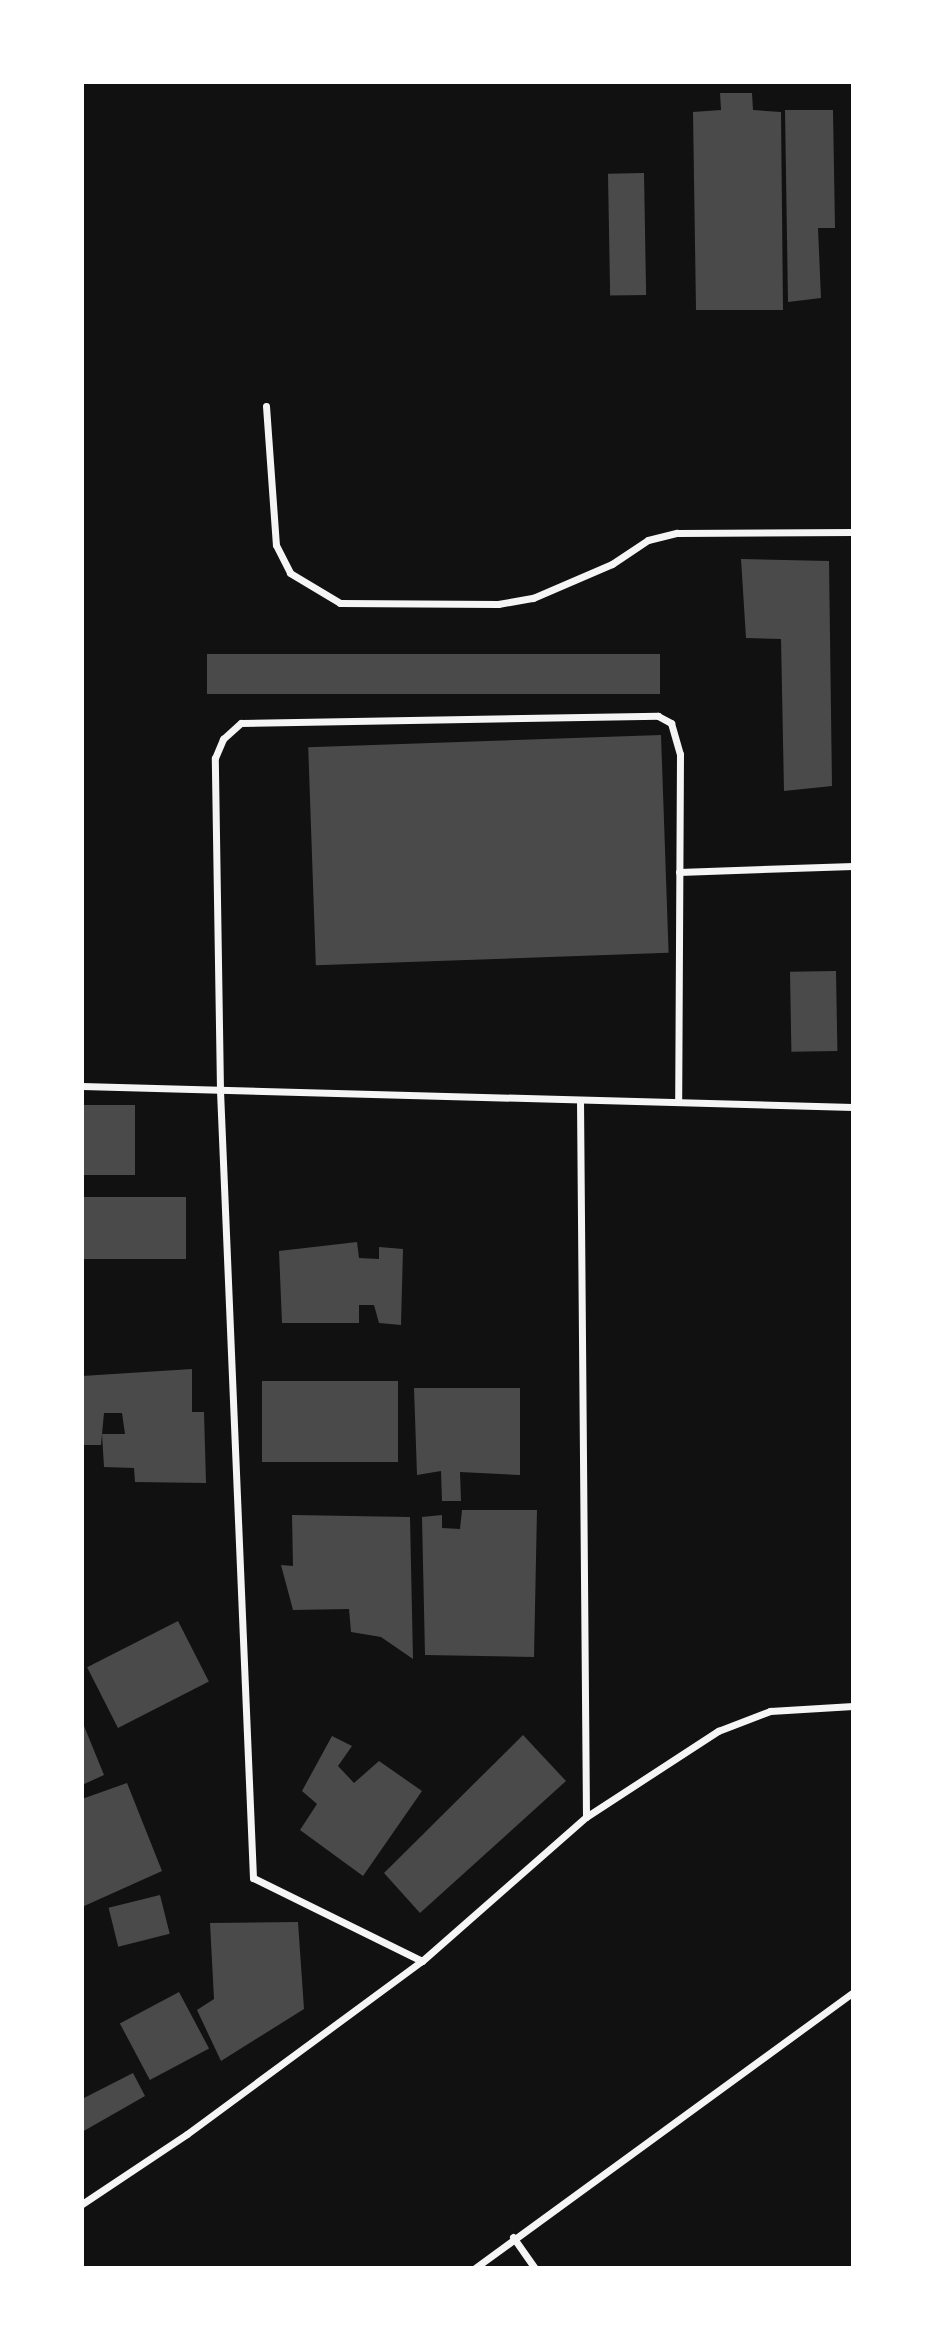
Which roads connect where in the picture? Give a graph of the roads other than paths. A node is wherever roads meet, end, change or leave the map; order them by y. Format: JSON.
{"nodes":[{"id":1,"x":266,"y":406,"type":"dead end"},
{"id":2,"x":853,"y":532,"type":"edge"},
{"id":3,"x":853,"y":866,"type":"edge"},
{"id":4,"x":679,"y":872,"type":"junction"},
{"id":5,"x":82,"y":1086,"type":"edge"},
{"id":6,"x":220,"y":1090,"type":"junction"},
{"id":7,"x":580,"y":1100,"type":"junction"},
{"id":8,"x":678,"y":1102,"type":"junction"},
{"id":9,"x":853,"y":1107,"type":"edge"},
{"id":10,"x":853,"y":1706,"type":"edge"},
{"id":11,"x":586,"y":1817,"type":"junction"},
{"id":12,"x":422,"y":1961,"type":"junction"},
{"id":13,"x":853,"y":1992,"type":"edge"},
{"id":14,"x":82,"y":2204,"type":"edge"},
{"id":15,"x":513,"y":2237,"type":"junction"},
{"id":16,"x":475,"y":2268,"type":"edge"},
{"id":17,"x":535,"y":2268,"type":"edge"}],
"edges":[{"from":1,"to":2,"type":"street"},
{"from":3,"to":4,"type":"street"},
{"from":4,"to":6,"type":"street"},
{"from":4,"to":8,"type":"street"},
{"from":5,"to":6,"type":"street"},
{"from":6,"to":7,"type":"street"},
{"from":6,"to":12,"type":"street"},
{"from":7,"to":8,"type":"street"},
{"from":7,"to":11,"type":"street"},
{"from":8,"to":9,"type":"street"},
{"from":10,"to":11,"type":"street"},
{"from":11,"to":12,"type":"street"},
{"from":12,"to":14,"type":"street"},
{"from":13,"to":15,"type":"street"},
{"from":15,"to":16,"type":"street"},
{"from":15,"to":17,"type":"street"}]}
